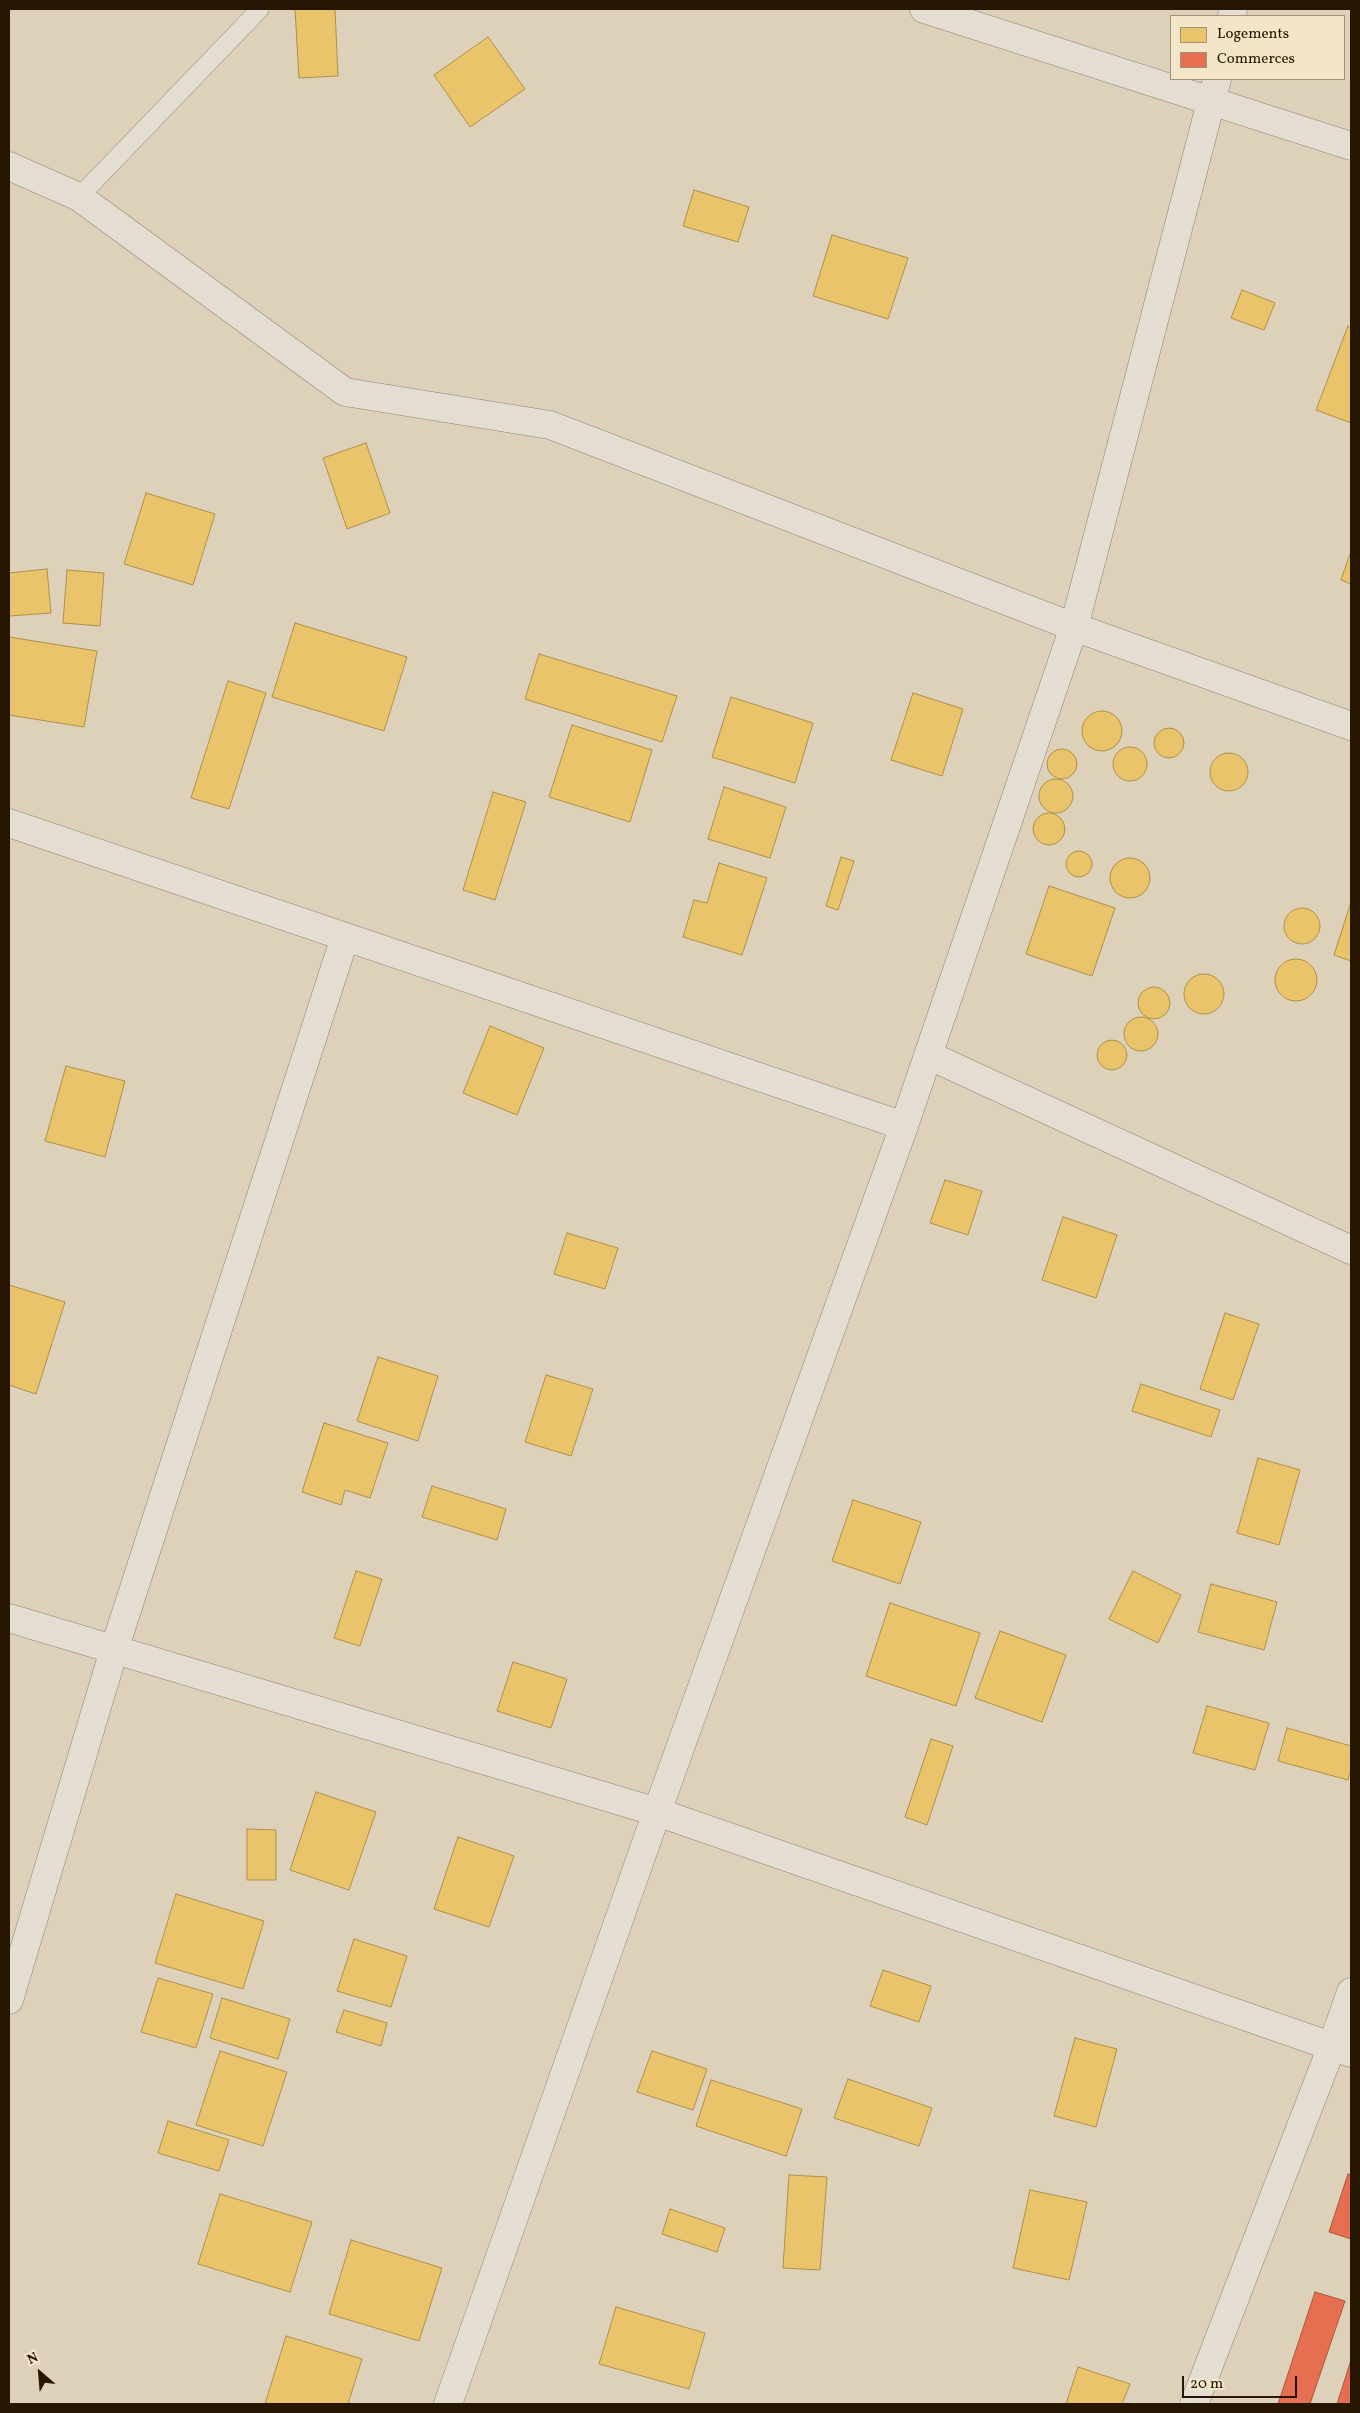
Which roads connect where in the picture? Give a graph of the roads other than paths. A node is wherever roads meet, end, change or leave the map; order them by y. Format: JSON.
{"nodes":[{"id":1,"x":260,"y":9,"type":"edge"},
{"id":2,"x":924,"y":9,"type":"edge"},
{"id":3,"x":1170,"y":78,"type":"edge"},
{"id":4,"x":1178,"y":80,"type":"edge"},
{"id":5,"x":1214,"y":90,"type":"edge"},
{"id":6,"x":1351,"y":146,"type":"edge"},
{"id":7,"x":9,"y":166,"type":"edge"},
{"id":8,"x":79,"y":197,"type":"junction"},
{"id":9,"x":1074,"y":628,"type":"junction"},
{"id":10,"x":1351,"y":726,"type":"edge"},
{"id":11,"x":9,"y":823,"type":"edge"},
{"id":12,"x":345,"y":937,"type":"junction"},
{"id":13,"x":928,"y":1055,"type":"junction"},
{"id":14,"x":904,"y":1126,"type":"junction"},
{"id":15,"x":1351,"y":1250,"type":"edge"},
{"id":16,"x":9,"y":1618,"type":"edge"},
{"id":17,"x":114,"y":1650,"type":"junction"},
{"id":18,"x":657,"y":1812,"type":"junction"},
{"id":19,"x":1351,"y":1992,"type":"edge"},
{"id":20,"x":9,"y":2000,"type":"edge"},
{"id":21,"x":1342,"y":2050,"type":"edge"},
{"id":22,"x":448,"y":2404,"type":"edge"},
{"id":23,"x":1194,"y":2404,"type":"edge"}],
"edges":[{"from":1,"to":8,"type":"lane"},
{"from":2,"to":3,"type":"street"},
{"from":4,"to":5,"type":"street"},
{"from":5,"to":6,"type":"street"},
{"from":5,"to":9,"type":"street"},
{"from":7,"to":8,"type":"street"},
{"from":8,"to":9,"type":"street"},
{"from":9,"to":10,"type":"street"},
{"from":9,"to":13,"type":"street"},
{"from":11,"to":12,"type":"street"},
{"from":12,"to":14,"type":"street"},
{"from":12,"to":17,"type":"street"},
{"from":13,"to":14,"type":"street"},
{"from":13,"to":15,"type":"street"},
{"from":14,"to":18,"type":"street"},
{"from":16,"to":17,"type":"street"},
{"from":17,"to":18,"type":"street"},
{"from":17,"to":20,"type":"street"},
{"from":18,"to":21,"type":"street"},
{"from":18,"to":22,"type":"street"},
{"from":19,"to":21,"type":"street"},
{"from":21,"to":23,"type":"street"}]}
